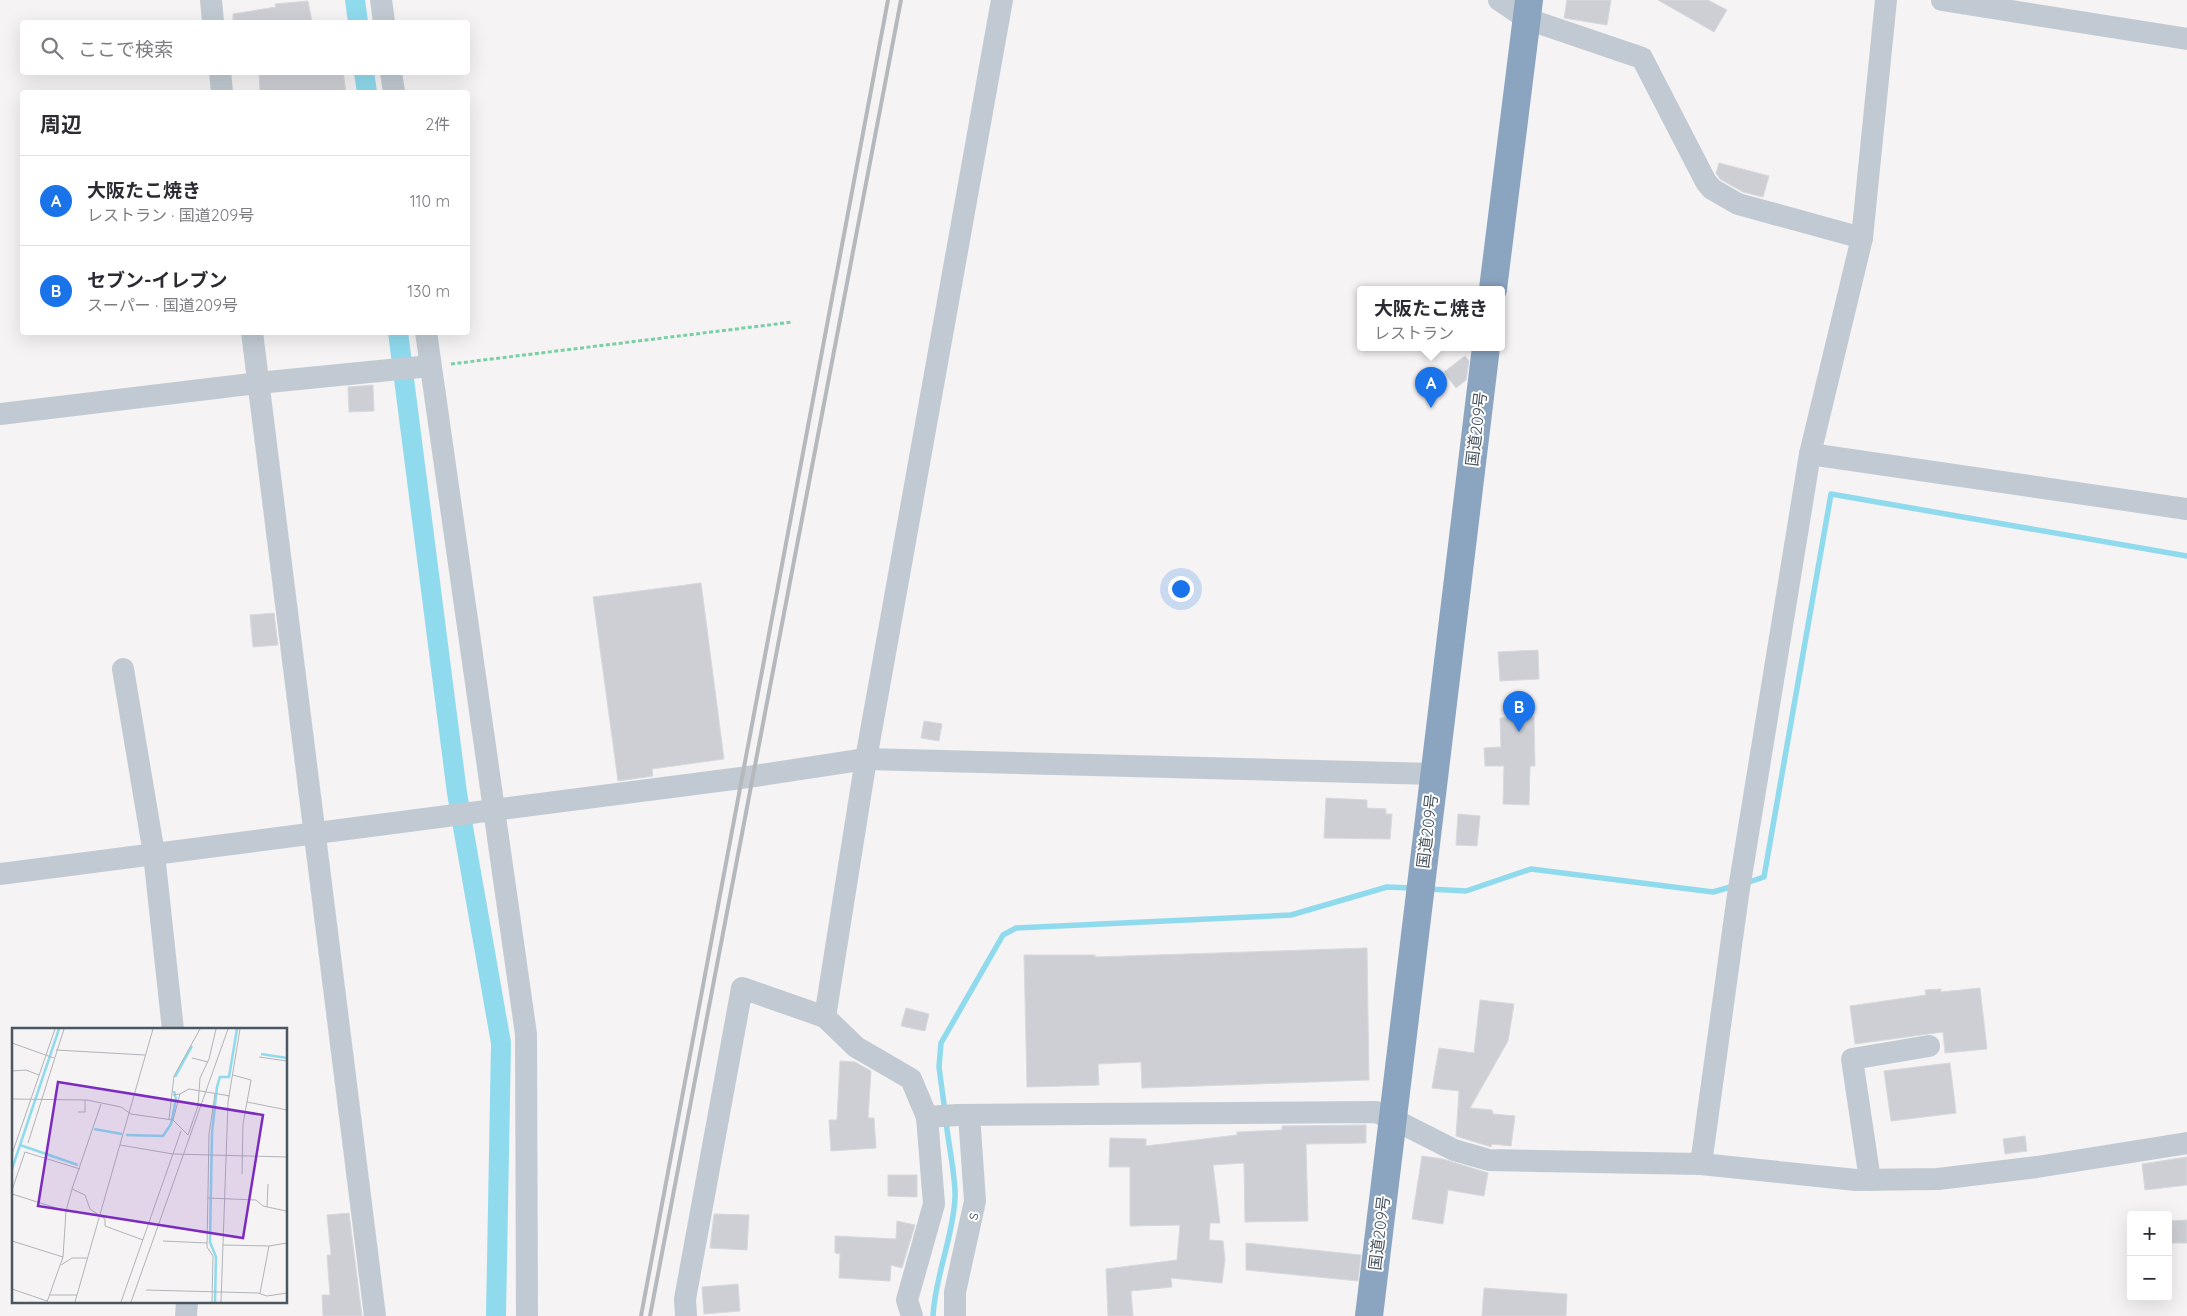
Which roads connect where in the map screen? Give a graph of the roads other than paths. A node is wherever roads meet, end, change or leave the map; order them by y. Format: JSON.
{"nodes":[{"id":1,"x":210,"y":0,"type":"edge"},
{"id":2,"x":382,"y":0,"type":"edge"},
{"id":3,"x":1002,"y":0,"type":"edge"},
{"id":4,"x":1499,"y":0,"type":"edge"},
{"id":5,"x":1886,"y":0,"type":"edge"},
{"id":6,"x":1942,"y":0,"type":"edge"},
{"id":7,"x":1528,"y":9,"type":"edge"},
{"id":8,"x":213,"y":20,"type":"edge"},
{"id":9,"x":384,"y":20,"type":"edge"},
{"id":10,"x":2187,"y":39,"type":"edge"},
{"id":11,"x":220,"y":75,"type":"edge"},
{"id":12,"x":391,"y":75,"type":"edge"},
{"id":13,"x":222,"y":90,"type":"edge"},
{"id":14,"x":394,"y":90,"type":"edge"},
{"id":15,"x":1862,"y":238,"type":"junction"},
{"id":16,"x":1493,"y":286,"type":"edge"},
{"id":17,"x":252,"y":335,"type":"edge"},
{"id":18,"x":426,"y":335,"type":"edge"},
{"id":19,"x":1486,"y":351,"type":"edge"},
{"id":20,"x":430,"y":366,"type":"junction"},
{"id":21,"x":258,"y":383,"type":"junction"},
{"id":22,"x":0,"y":414,"type":"edge"},
{"id":23,"x":1810,"y":454,"type":"junction"},
{"id":24,"x":2187,"y":509,"type":"edge"},
{"id":25,"x":123,"y":669,"type":"dead end"},
{"id":26,"x":866,"y":759,"type":"junction"},
{"id":27,"x":1434,"y":774,"type":"junction"},
{"id":28,"x":495,"y":810,"type":"junction"},
{"id":29,"x":315,"y":834,"type":"junction"},
{"id":30,"x":154,"y":854,"type":"junction"},
{"id":31,"x":0,"y":874,"type":"edge"},
{"id":32,"x":825,"y":1017,"type":"junction"},
{"id":33,"x":172,"y":1028,"type":"edge"},
{"id":34,"x":1929,"y":1046,"type":"dead end"},
{"id":35,"x":947,"y":1116,"type":"junction"},
{"id":36,"x":1393,"y":1119,"type":"junction"},
{"id":37,"x":2187,"y":1143,"type":"edge"},
{"id":38,"x":1701,"y":1164,"type":"junction"},
{"id":39,"x":1870,"y":1180,"type":"junction"},
{"id":40,"x":375,"y":1316,"type":"edge"},
{"id":41,"x":527,"y":1316,"type":"edge"},
{"id":42,"x":686,"y":1316,"type":"edge"},
{"id":43,"x":912,"y":1316,"type":"edge"},
{"id":44,"x":954,"y":1316,"type":"edge"},
{"id":45,"x":1369,"y":1316,"type":"edge"}],
"edges":[{"from":1,"to":8,"type":"street"},
{"from":2,"to":9,"type":"street"},
{"from":3,"to":26,"type":"street"},
{"from":4,"to":7,"type":"street"},
{"from":5,"to":15,"type":"street"},
{"from":6,"to":10,"type":"street"},
{"from":7,"to":15,"type":"street"},
{"from":7,"to":16,"type":"highway"},
{"from":11,"to":13,"type":"street"},
{"from":12,"to":14,"type":"street"},
{"from":15,"to":23,"type":"street"},
{"from":17,"to":21,"type":"street"},
{"from":18,"to":20,"type":"street"},
{"from":19,"to":27,"type":"highway","name":"国道209号"},
{"from":20,"to":21,"type":"street"},
{"from":20,"to":28,"type":"street"},
{"from":21,"to":22,"type":"street"},
{"from":21,"to":29,"type":"street"},
{"from":23,"to":24,"type":"street"},
{"from":23,"to":38,"type":"street"},
{"from":25,"to":30,"type":"street"},
{"from":26,"to":27,"type":"street"},
{"from":26,"to":28,"type":"street"},
{"from":26,"to":32,"type":"street"},
{"from":27,"to":36,"type":"highway","name":"国道209号"},
{"from":28,"to":29,"type":"street"},
{"from":28,"to":41,"type":"street"},
{"from":29,"to":30,"type":"street"},
{"from":29,"to":40,"type":"street"},
{"from":30,"to":31,"type":"street"},
{"from":30,"to":33,"type":"street"},
{"from":32,"to":35,"type":"street"},
{"from":32,"to":42,"type":"street"},
{"from":34,"to":39,"type":"street"},
{"from":35,"to":36,"type":"street"},
{"from":35,"to":43,"type":"street"},
{"from":35,"to":44,"type":"street","name":"s"},
{"from":36,"to":38,"type":"street"},
{"from":36,"to":45,"type":"highway","name":"国道209号"},
{"from":37,"to":39,"type":"street"},
{"from":38,"to":39,"type":"street"}]}
